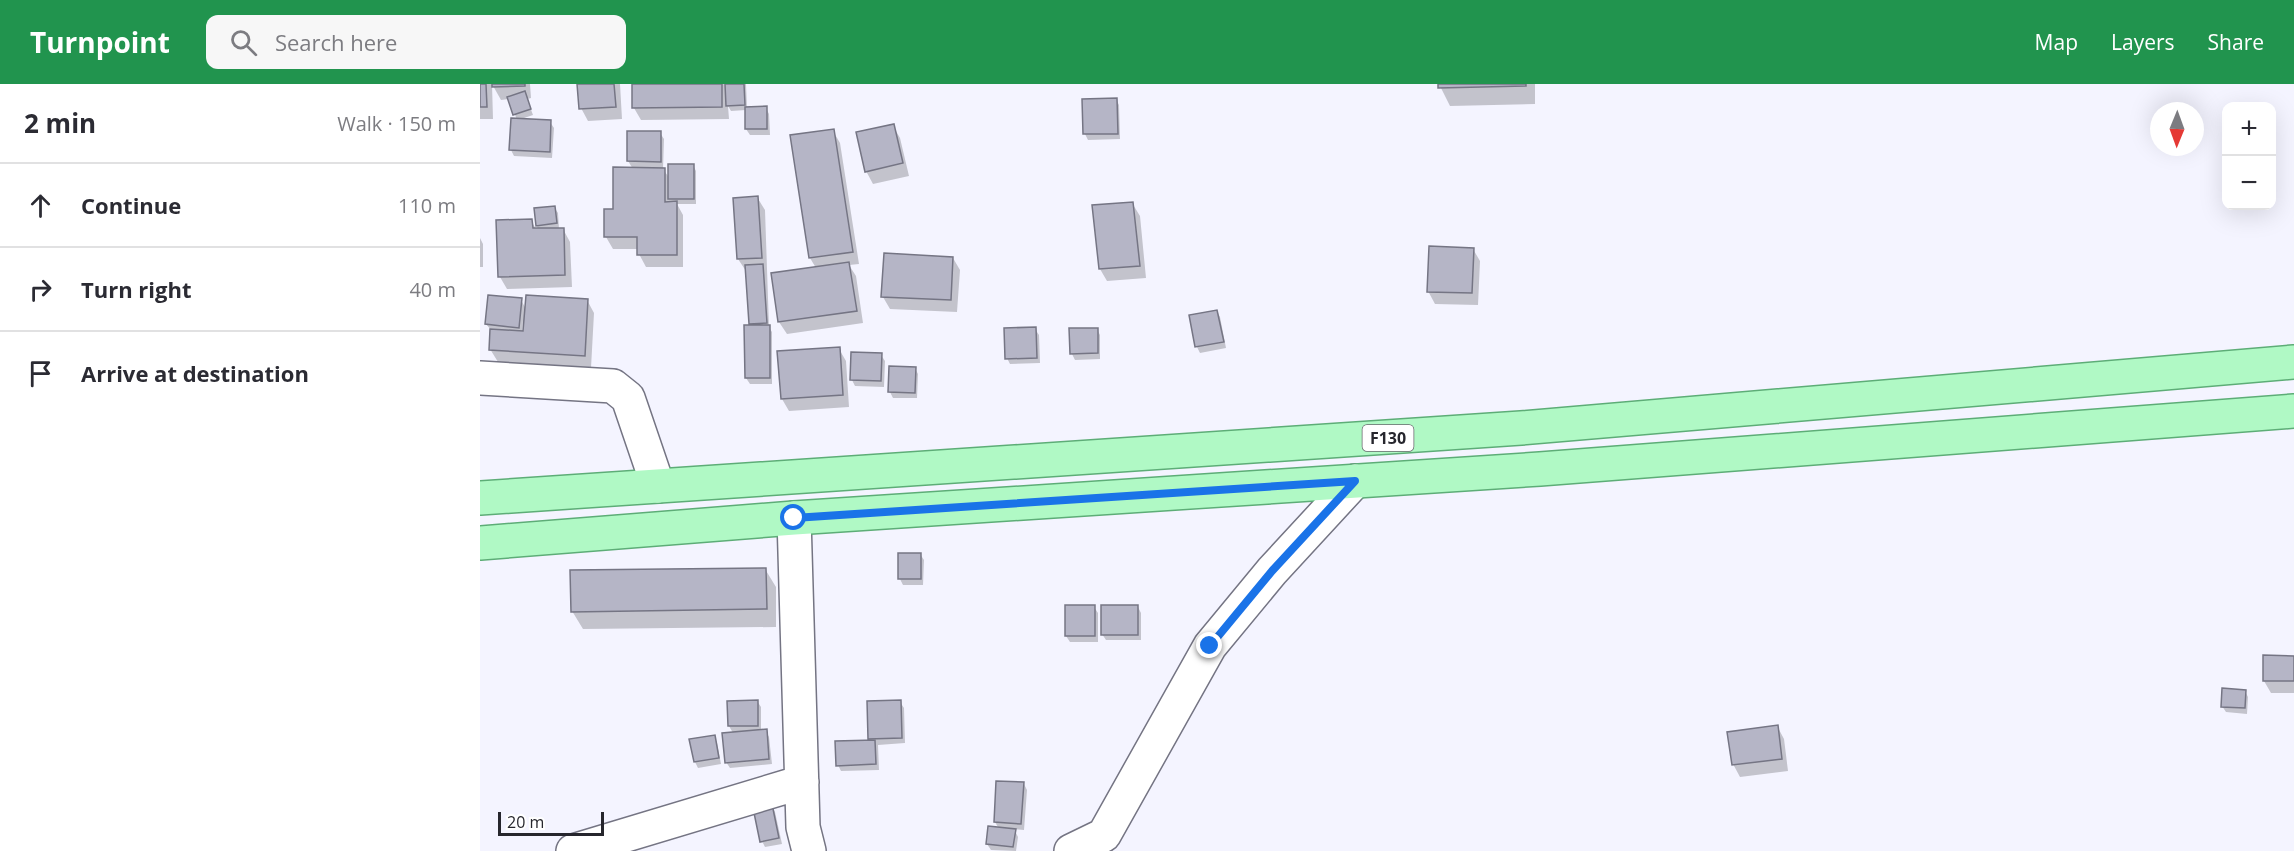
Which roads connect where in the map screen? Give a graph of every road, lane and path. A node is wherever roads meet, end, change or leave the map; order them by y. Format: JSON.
{"nodes":[{"id":1,"x":2294,"y":363,"type":"edge"},
{"id":2,"x":480,"y":378,"type":"edge"},
{"id":3,"x":2294,"y":411,"type":"edge"},
{"id":4,"x":1355,"y":481,"type":"junction"},
{"id":5,"x":658,"y":486,"type":"junction"},
{"id":6,"x":480,"y":498,"type":"edge"},
{"id":7,"x":794,"y":518,"type":"junction"},
{"id":8,"x":480,"y":543,"type":"edge"},
{"id":9,"x":802,"y":782,"type":"junction"},
{"id":10,"x":1105,"y":843,"type":"edge"},
{"id":11,"x":573,"y":851,"type":"edge"},
{"id":12,"x":809,"y":851,"type":"edge"},
{"id":13,"x":1071,"y":851,"type":"edge"}],
"edges":[{"from":1,"to":5,"type":"main road","number":"F130"},
{"from":2,"to":5,"type":"street"},
{"from":3,"to":4,"type":"main road","number":"F130"},
{"from":4,"to":7,"type":"main road","number":"F130"},
{"from":4,"to":10,"type":"street"},
{"from":5,"to":6,"type":"main road","number":"F130"},
{"from":7,"to":8,"type":"main road","number":"F130"},
{"from":7,"to":9,"type":"street"},
{"from":9,"to":11,"type":"street"},
{"from":9,"to":12,"type":"street"},
{"from":10,"to":13,"type":"street"}]}
